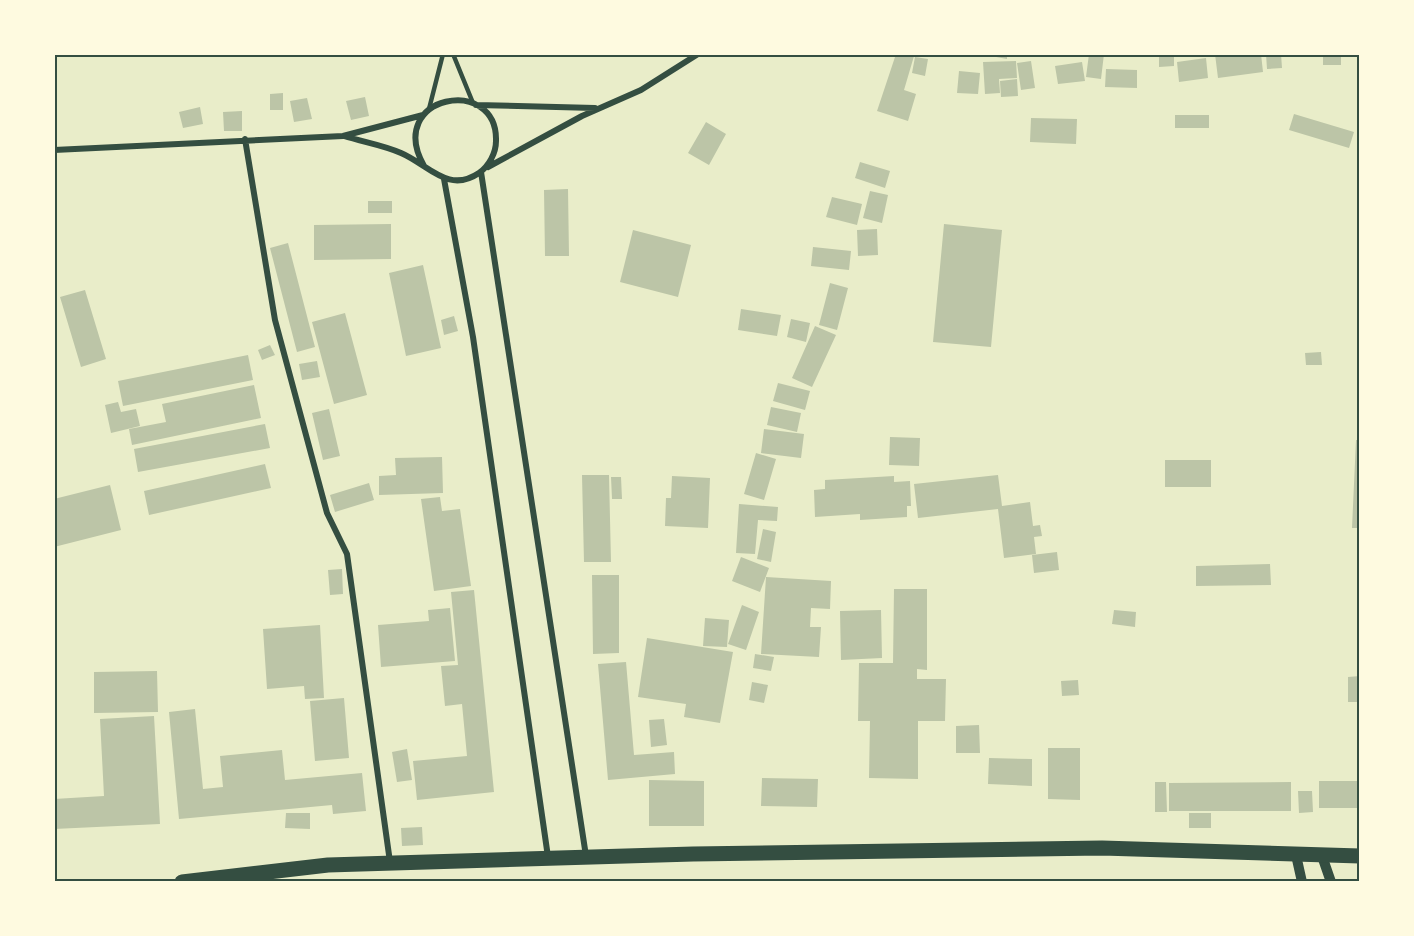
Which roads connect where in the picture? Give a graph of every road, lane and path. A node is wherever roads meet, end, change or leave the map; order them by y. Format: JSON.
{"nodes":[{"id":1,"x":443,"y":54,"type":"edge"},
{"id":2,"x":453,"y":54,"type":"edge"},
{"id":3,"x":698,"y":54,"type":"edge"},
{"id":4,"x":475,"y":104,"type":"junction"},
{"id":5,"x":598,"y":108,"type":"junction"},
{"id":6,"x":429,"y":109,"type":"junction"},
{"id":7,"x":423,"y":115,"type":"junction"},
{"id":8,"x":343,"y":136,"type":"junction"},
{"id":9,"x":245,"y":139,"type":"junction"},
{"id":10,"x":54,"y":150,"type":"edge"},
{"id":11,"x":424,"y":166,"type":"junction"},
{"id":12,"x":483,"y":170,"type":"junction"},
{"id":13,"x":444,"y":179,"type":"junction"},
{"id":14,"x":1296,"y":855,"type":"junction"},
{"id":15,"x":1322,"y":855,"type":"junction"},
{"id":16,"x":1360,"y":856,"type":"edge"},
{"id":17,"x":586,"y":857,"type":"junction"},
{"id":18,"x":548,"y":858,"type":"junction"},
{"id":19,"x":390,"y":863,"type":"junction"},
{"id":20,"x":182,"y":882,"type":"edge"},
{"id":21,"x":1302,"y":882,"type":"edge"},
{"id":22,"x":1331,"y":882,"type":"edge"}],
"edges":[{"from":1,"to":6,"type":"lane"},
{"from":2,"to":4,"type":"lane"},
{"from":3,"to":5,"type":"street"},
{"from":4,"to":5,"type":"street"},
{"from":4,"to":6,"type":"street"},
{"from":4,"to":12,"type":"street"},
{"from":5,"to":12,"type":"street"},
{"from":6,"to":7,"type":"street"},
{"from":7,"to":8,"type":"street"},
{"from":7,"to":11,"type":"street"},
{"from":8,"to":9,"type":"street"},
{"from":8,"to":11,"type":"street"},
{"from":9,"to":10,"type":"street"},
{"from":9,"to":19,"type":"street"},
{"from":11,"to":13,"type":"street"},
{"from":12,"to":13,"type":"street"},
{"from":12,"to":17,"type":"street"},
{"from":13,"to":18,"type":"street"},
{"from":14,"to":15,"type":"main road"},
{"from":14,"to":17,"type":"main road"},
{"from":14,"to":21,"type":"street"},
{"from":15,"to":16,"type":"main road"},
{"from":15,"to":22,"type":"street"},
{"from":17,"to":18,"type":"main road"},
{"from":18,"to":19,"type":"main road"},
{"from":19,"to":20,"type":"main road"}]}
